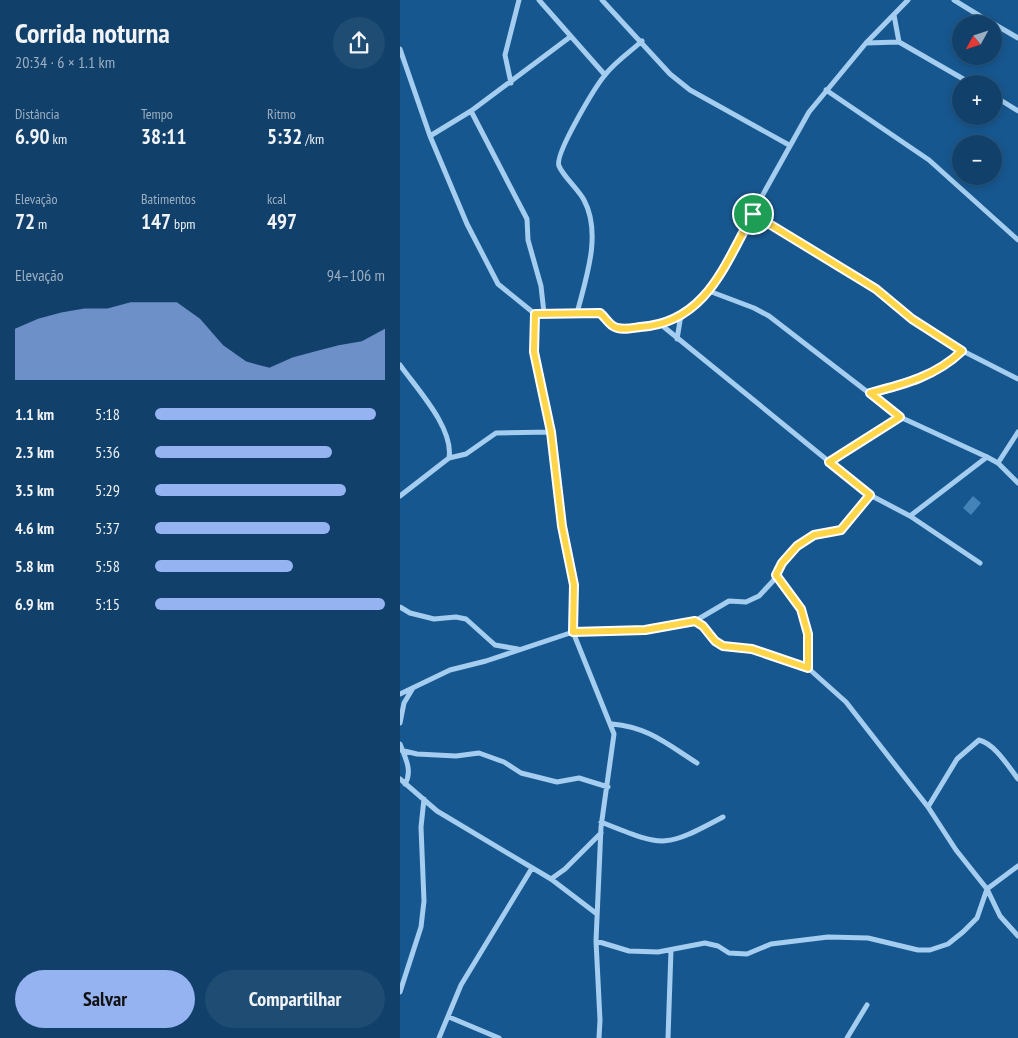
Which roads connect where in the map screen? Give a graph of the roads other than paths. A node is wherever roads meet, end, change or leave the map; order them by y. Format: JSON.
{"nodes":[{"id":1,"x":519,"y":0,"type":"edge"},
{"id":2,"x":539,"y":0,"type":"edge"},
{"id":3,"x":602,"y":0,"type":"edge"},
{"id":4,"x":908,"y":0,"type":"edge"},
{"id":5,"x":954,"y":0,"type":"edge"},
{"id":6,"x":894,"y":15,"type":"junction"},
{"id":7,"x":979,"y":15,"type":"edge"},
{"id":8,"x":1002,"y":29,"type":"edge"},
{"id":9,"x":570,"y":38,"type":"junction"},
{"id":10,"x":1018,"y":38,"type":"edge"},
{"id":11,"x":642,"y":41,"type":"junction"},
{"id":12,"x":899,"y":42,"type":"junction"},
{"id":13,"x":866,"y":43,"type":"junction"},
{"id":14,"x":400,"y":49,"type":"edge"},
{"id":15,"x":605,"y":75,"type":"junction"},
{"id":16,"x":956,"y":75,"type":"edge"},
{"id":17,"x":511,"y":83,"type":"junction"},
{"id":18,"x":826,"y":90,"type":"junction"},
{"id":19,"x":1002,"y":101,"type":"edge"},
{"id":20,"x":471,"y":111,"type":"junction"},
{"id":21,"x":1018,"y":111,"type":"edge"},
{"id":22,"x":430,"y":136,"type":"junction"},
{"id":23,"x":789,"y":145,"type":"junction"},
{"id":24,"x":753,"y":214,"type":"junction"},
{"id":25,"x":1018,"y":240,"type":"edge"},
{"id":26,"x":709,"y":292,"type":"junction"},
{"id":27,"x":578,"y":312,"type":"junction"},
{"id":28,"x":544,"y":313,"type":"junction"},
{"id":29,"x":535,"y":314,"type":"junction"},
{"id":30,"x":681,"y":316,"type":"junction"},
{"id":31,"x":659,"y":324,"type":"junction"},
{"id":32,"x":677,"y":340,"type":"junction"},
{"id":33,"x":962,"y":351,"type":"junction"},
{"id":34,"x":401,"y":369,"type":"edge"},
{"id":35,"x":1018,"y":378,"type":"edge"},
{"id":36,"x":870,"y":393,"type":"junction"},
{"id":37,"x":900,"y":417,"type":"junction"},
{"id":38,"x":551,"y":432,"type":"junction"},
{"id":39,"x":1018,"y":432,"type":"edge"},
{"id":40,"x":987,"y":457,"type":"junction"},
{"id":41,"x":449,"y":458,"type":"junction"},
{"id":42,"x":829,"y":462,"type":"junction"},
{"id":43,"x":998,"y":463,"type":"junction"},
{"id":44,"x":1018,"y":483,"type":"edge"},
{"id":45,"x":870,"y":495,"type":"junction"},
{"id":46,"x":400,"y":496,"type":"edge"},
{"id":47,"x":910,"y":516,"type":"junction"},
{"id":48,"x":980,"y":563,"type":"dead end"},
{"id":49,"x":776,"y":575,"type":"junction"},
{"id":50,"x":400,"y":607,"type":"edge"},
{"id":51,"x":695,"y":621,"type":"junction"},
{"id":52,"x":573,"y":632,"type":"junction"},
{"id":53,"x":521,"y":649,"type":"junction"},
{"id":54,"x":808,"y":668,"type":"junction"},
{"id":55,"x":413,"y":687,"type":"junction"},
{"id":56,"x":400,"y":694,"type":"edge"},
{"id":57,"x":400,"y":723,"type":"edge"},
{"id":58,"x":612,"y":724,"type":"junction"},
{"id":59,"x":400,"y":744,"type":"edge"},
{"id":60,"x":401,"y":750,"type":"edge"},
{"id":61,"x":696,"y":763,"type":"dead end"},
{"id":62,"x":1018,"y":778,"type":"edge"},
{"id":63,"x":400,"y":779,"type":"edge"},
{"id":64,"x":405,"y":784,"type":"junction"},
{"id":65,"x":608,"y":787,"type":"junction"},
{"id":66,"x":424,"y":799,"type":"junction"},
{"id":67,"x":928,"y":807,"type":"junction"},
{"id":68,"x":723,"y":817,"type":"dead end"},
{"id":69,"x":601,"y":822,"type":"junction"},
{"id":70,"x":601,"y":833,"type":"junction"},
{"id":71,"x":1018,"y":866,"type":"edge"},
{"id":72,"x":532,"y":868,"type":"junction"},
{"id":73,"x":551,"y":879,"type":"junction"},
{"id":74,"x":987,"y":889,"type":"junction"},
{"id":75,"x":597,"y":914,"type":"junction"},
{"id":76,"x":1018,"y":936,"type":"edge"},
{"id":77,"x":596,"y":940,"type":"junction"},
{"id":78,"x":671,"y":950,"type":"junction"},
{"id":79,"x":400,"y":992,"type":"edge"},
{"id":80,"x":867,"y":1005,"type":"dead end"},
{"id":81,"x":449,"y":1017,"type":"junction"},
{"id":82,"x":439,"y":1038,"type":"edge"},
{"id":83,"x":499,"y":1038,"type":"edge"},
{"id":84,"x":599,"y":1038,"type":"edge"},
{"id":85,"x":668,"y":1038,"type":"edge"},
{"id":86,"x":847,"y":1038,"type":"edge"}],
"edges":[{"from":1,"to":17,"type":"street"},
{"from":2,"to":9,"type":"street"},
{"from":3,"to":11,"type":"street"},
{"from":4,"to":6,"type":"street"},
{"from":5,"to":7,"type":"street"},
{"from":6,"to":12,"type":"street"},
{"from":6,"to":13,"type":"street"},
{"from":8,"to":10,"type":"street"},
{"from":9,"to":15,"type":"street"},
{"from":9,"to":17,"type":"street"},
{"from":11,"to":15,"type":"street"},
{"from":11,"to":23,"type":"street"},
{"from":12,"to":13,"type":"street"},
{"from":12,"to":16,"type":"street"},
{"from":13,"to":18,"type":"street"},
{"from":14,"to":22,"type":"street"},
{"from":15,"to":27,"type":"street"},
{"from":17,"to":20,"type":"street"},
{"from":18,"to":23,"type":"street"},
{"from":18,"to":25,"type":"street"},
{"from":19,"to":21,"type":"street"},
{"from":20,"to":22,"type":"street"},
{"from":20,"to":28,"type":"street"},
{"from":22,"to":29,"type":"street"},
{"from":23,"to":24,"type":"street"},
{"from":24,"to":26,"type":"street"},
{"from":24,"to":33,"type":"street"},
{"from":26,"to":30,"type":"street"},
{"from":26,"to":36,"type":"street"},
{"from":27,"to":28,"type":"street"},
{"from":27,"to":31,"type":"street"},
{"from":28,"to":29,"type":"street"},
{"from":29,"to":38,"type":"street"},
{"from":30,"to":31,"type":"street"},
{"from":30,"to":32,"type":"street"},
{"from":31,"to":32,"type":"street"},
{"from":32,"to":42,"type":"street"},
{"from":33,"to":35,"type":"street"},
{"from":33,"to":36,"type":"street"},
{"from":34,"to":41,"type":"street"},
{"from":36,"to":37,"type":"street"},
{"from":37,"to":40,"type":"street"},
{"from":37,"to":42,"type":"street"},
{"from":38,"to":41,"type":"street"},
{"from":38,"to":52,"type":"street"},
{"from":39,"to":43,"type":"street"},
{"from":40,"to":43,"type":"street"},
{"from":40,"to":47,"type":"street"},
{"from":41,"to":46,"type":"street"},
{"from":42,"to":45,"type":"street"},
{"from":43,"to":44,"type":"street"},
{"from":45,"to":47,"type":"street"},
{"from":45,"to":49,"type":"street"},
{"from":47,"to":48,"type":"street"},
{"from":49,"to":51,"type":"street"},
{"from":49,"to":54,"type":"street"},
{"from":50,"to":53,"type":"street"},
{"from":51,"to":52,"type":"street"},
{"from":51,"to":54,"type":"street"},
{"from":52,"to":53,"type":"street"},
{"from":52,"to":58,"type":"street"},
{"from":53,"to":55,"type":"street"},
{"from":54,"to":67,"type":"street"},
{"from":55,"to":56,"type":"street"},
{"from":55,"to":57,"type":"street"},
{"from":58,"to":61,"type":"street"},
{"from":58,"to":65,"type":"street"},
{"from":59,"to":60,"type":"street"},
{"from":60,"to":64,"type":"street"},
{"from":60,"to":65,"type":"street"},
{"from":62,"to":67,"type":"street"},
{"from":63,"to":64,"type":"street"},
{"from":64,"to":66,"type":"street"},
{"from":65,"to":69,"type":"street"},
{"from":66,"to":72,"type":"street"},
{"from":66,"to":79,"type":"street"},
{"from":67,"to":74,"type":"street"},
{"from":68,"to":69,"type":"street"},
{"from":69,"to":70,"type":"street"},
{"from":70,"to":73,"type":"street"},
{"from":70,"to":75,"type":"street"},
{"from":71,"to":74,"type":"street"},
{"from":72,"to":73,"type":"street"},
{"from":72,"to":81,"type":"street"},
{"from":73,"to":75,"type":"street"},
{"from":74,"to":76,"type":"street"},
{"from":74,"to":78,"type":"street"},
{"from":75,"to":77,"type":"street"},
{"from":77,"to":78,"type":"street"},
{"from":77,"to":84,"type":"street"},
{"from":78,"to":85,"type":"street"},
{"from":80,"to":86,"type":"street"},
{"from":81,"to":82,"type":"street"},
{"from":81,"to":83,"type":"street"}]}
